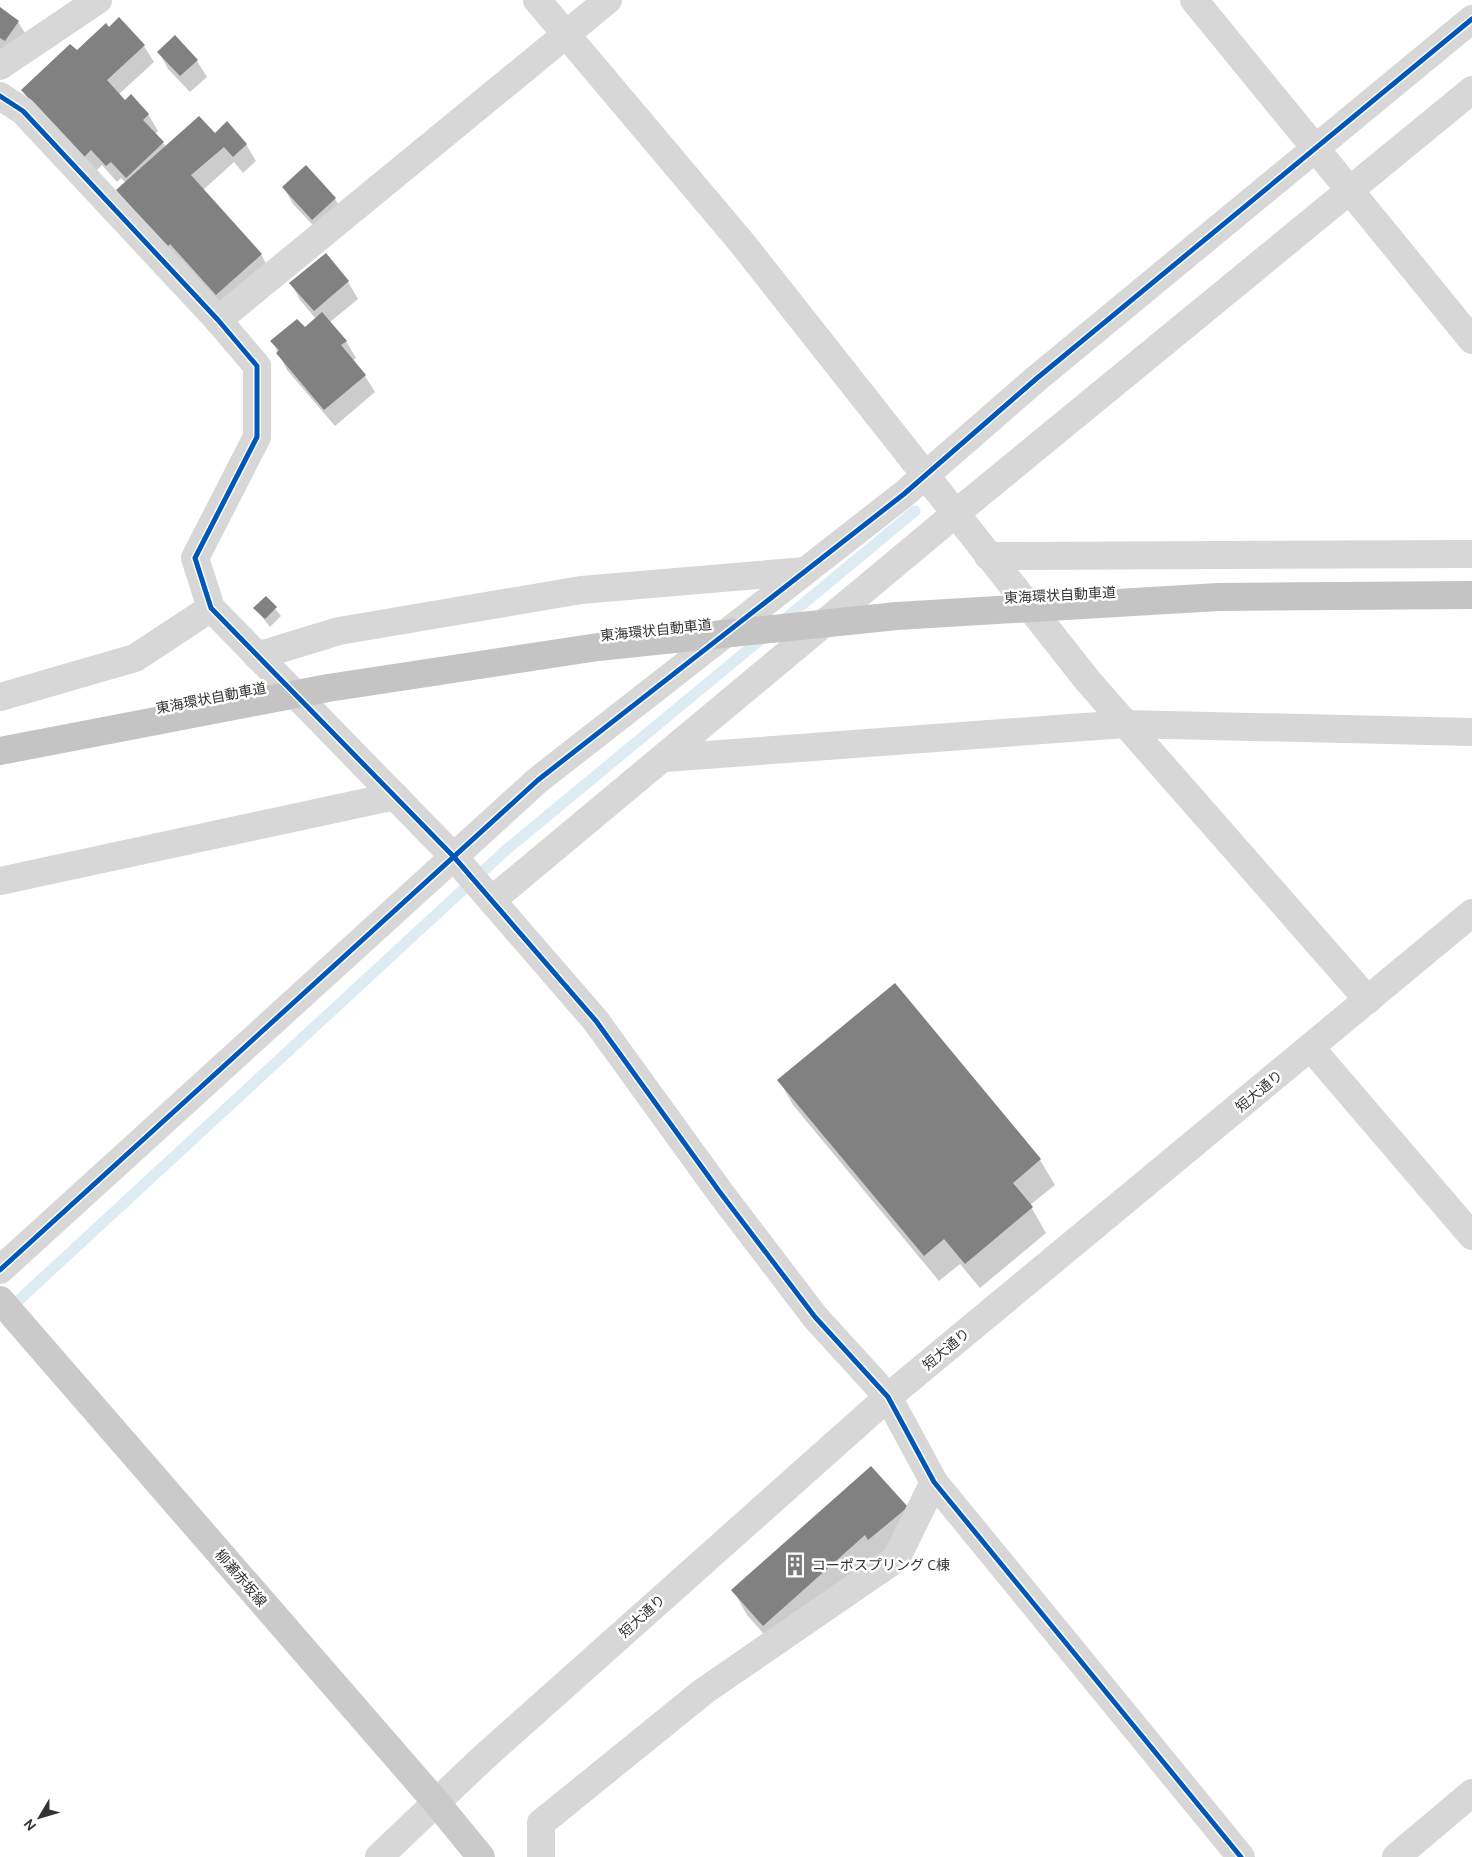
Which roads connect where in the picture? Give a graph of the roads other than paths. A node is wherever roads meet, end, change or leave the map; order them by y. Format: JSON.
{"nodes":[{"id":1,"x":98,"y":0,"type":"edge"},
{"id":2,"x":537,"y":0,"type":"edge"},
{"id":3,"x":608,"y":0,"type":"edge"},
{"id":4,"x":1194,"y":0,"type":"edge"},
{"id":5,"x":1472,"y":19,"type":"edge"},
{"id":6,"x":566,"y":35,"type":"junction"},
{"id":7,"x":0,"y":66,"type":"edge"},
{"id":8,"x":1472,"y":90,"type":"edge"},
{"id":9,"x":0,"y":96,"type":"edge"},
{"id":10,"x":1319,"y":152,"type":"junction"},
{"id":11,"x":1345,"y":185,"type":"junction"},
{"id":12,"x":218,"y":320,"type":"junction"},
{"id":13,"x":1472,"y":340,"type":"edge"},
{"id":14,"x":925,"y":476,"type":"junction"},
{"id":15,"x":955,"y":514,"type":"junction"},
{"id":16,"x":1472,"y":554,"type":"edge"},
{"id":17,"x":988,"y":556,"type":"junction"},
{"id":18,"x":805,"y":571,"type":"junction"},
{"id":19,"x":1472,"y":595,"type":"edge"},
{"id":20,"x":210,"y":608,"type":"junction"},
{"id":21,"x":257,"y":656,"type":"junction"},
{"id":22,"x":0,"y":697,"type":"edge"},
{"id":23,"x":1125,"y":724,"type":"junction"},
{"id":24,"x":1472,"y":732,"type":"edge"},
{"id":25,"x":0,"y":751,"type":"edge"},
{"id":26,"x":665,"y":758,"type":"junction"},
{"id":27,"x":394,"y":796,"type":"junction"},
{"id":28,"x":459,"y":863,"type":"junction"},
{"id":29,"x":0,"y":881,"type":"edge"},
{"id":30,"x":488,"y":896,"type":"junction"},
{"id":31,"x":1472,"y":913,"type":"edge"},
{"id":32,"x":1368,"y":1000,"type":"junction"},
{"id":33,"x":1311,"y":1048,"type":"junction"},
{"id":34,"x":1472,"y":1236,"type":"edge"},
{"id":35,"x":0,"y":1270,"type":"edge"},
{"id":36,"x":0,"y":1300,"type":"edge"},
{"id":37,"x":888,"y":1397,"type":"junction"},
{"id":38,"x":934,"y":1482,"type":"junction"},
{"id":39,"x":1472,"y":1793,"type":"edge"},
{"id":40,"x":436,"y":1802,"type":"junction"},
{"id":41,"x":378,"y":1857,"type":"edge"},
{"id":42,"x":481,"y":1857,"type":"edge"},
{"id":43,"x":540,"y":1857,"type":"edge"},
{"id":44,"x":1241,"y":1857,"type":"edge"},
{"id":45,"x":1396,"y":1857,"type":"edge"}],
"edges":[{"from":1,"to":7,"type":"street"},
{"from":2,"to":6,"type":"street"},
{"from":3,"to":6,"type":"street"},
{"from":4,"to":10,"type":"street"},
{"from":5,"to":10,"type":"street"},
{"from":6,"to":12,"type":"street"},
{"from":6,"to":14,"type":"street"},
{"from":8,"to":11,"type":"street"},
{"from":9,"to":12,"type":"street"},
{"from":10,"to":11,"type":"street"},
{"from":10,"to":14,"type":"street"},
{"from":11,"to":13,"type":"street"},
{"from":11,"to":15,"type":"street"},
{"from":12,"to":20,"type":"street"},
{"from":14,"to":15,"type":"street"},
{"from":14,"to":18,"type":"street"},
{"from":15,"to":17,"type":"street"},
{"from":15,"to":26,"type":"street"},
{"from":16,"to":17,"type":"street"},
{"from":17,"to":23,"type":"street"},
{"from":18,"to":21,"type":"street"},
{"from":18,"to":28,"type":"street"},
{"from":19,"to":25,"type":"highway","name":"東海環状自動車道","bridge":true},
{"from":20,"to":21,"type":"street"},
{"from":20,"to":22,"type":"street"},
{"from":21,"to":27,"type":"street"},
{"from":23,"to":24,"type":"street"},
{"from":23,"to":26,"type":"street"},
{"from":23,"to":32,"type":"street"},
{"from":26,"to":30,"type":"street"},
{"from":27,"to":28,"type":"street"},
{"from":27,"to":29,"type":"street"},
{"from":28,"to":30,"type":"street"},
{"from":28,"to":35,"type":"street"},
{"from":30,"to":37,"type":"street"},
{"from":31,"to":32,"type":"street","name":"短大通り"},
{"from":32,"to":33,"type":"street","name":"短大通り"},
{"from":33,"to":34,"type":"street"},
{"from":33,"to":37,"type":"street","name":"短大通り"},
{"from":36,"to":40,"type":"main road","name":"柳瀬赤坂線"},
{"from":37,"to":38,"type":"street"},
{"from":37,"to":40,"type":"street","name":"短大通り"},
{"from":38,"to":43,"type":"street"},
{"from":38,"to":44,"type":"street"},
{"from":39,"to":45,"type":"street"},
{"from":40,"to":41,"type":"street","name":"短大通り"},
{"from":40,"to":42,"type":"main road","name":"柳瀬赤坂線"}]}
